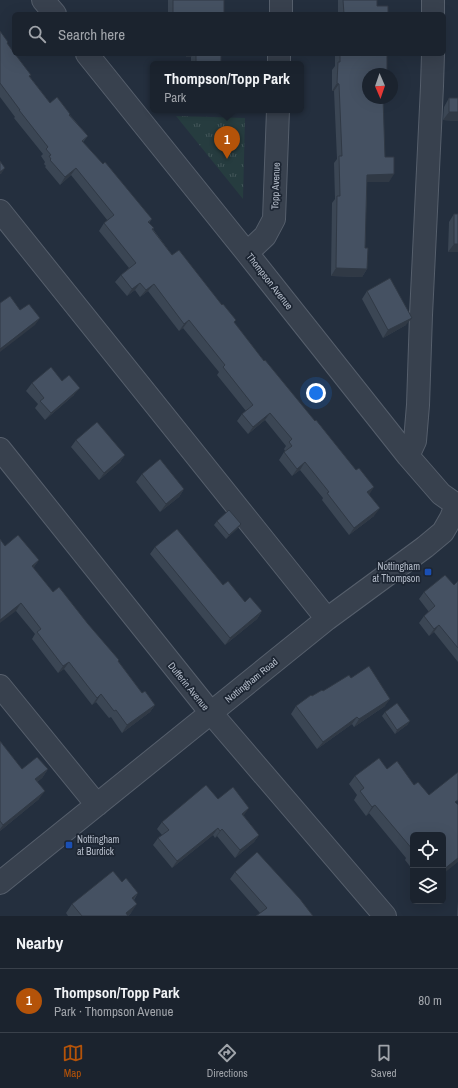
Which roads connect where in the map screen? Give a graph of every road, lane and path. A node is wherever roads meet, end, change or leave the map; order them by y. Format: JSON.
{"nodes":[{"id":1,"x":43,"y":0,"type":"edge"},
{"id":2,"x":281,"y":0,"type":"edge"},
{"id":3,"x":433,"y":0,"type":"edge"},
{"id":4,"x":52,"y":12,"type":"edge"},
{"id":5,"x":281,"y":12,"type":"edge"},
{"id":6,"x":433,"y":12,"type":"edge"},
{"id":7,"x":89,"y":56,"type":"edge"},
{"id":8,"x":433,"y":56,"type":"edge"},
{"id":9,"x":278,"y":113,"type":"edge"},
{"id":10,"x":0,"y":211,"type":"edge"},
{"id":11,"x":247,"y":253,"type":"junction"},
{"id":12,"x":0,"y":449,"type":"edge"},
{"id":13,"x":408,"y":456,"type":"junction"},
{"id":14,"x":457,"y":506,"type":"edge"},
{"id":15,"x":328,"y":619,"type":"junction"},
{"id":16,"x":0,"y":686,"type":"edge"},
{"id":17,"x":210,"y":713,"type":"junction"},
{"id":18,"x":97,"y":804,"type":"junction"},
{"id":19,"x":0,"y":883,"type":"edge"},
{"id":20,"x":385,"y":916,"type":"edge"}],
"edges":[{"from":1,"to":4,"type":"street"},
{"from":2,"to":5,"type":"street"},
{"from":3,"to":6,"type":"street"},
{"from":7,"to":11,"type":"street","name":"Thompson Avenue"},
{"from":8,"to":13,"type":"street"},
{"from":9,"to":11,"type":"street","name":"Topp Avenue"},
{"from":10,"to":15,"type":"street"},
{"from":11,"to":13,"type":"street","name":"Thompson Avenue"},
{"from":12,"to":17,"type":"street","name":"Dufferin Avenue"},
{"from":13,"to":14,"type":"street","name":"Thompson Avenue"},
{"from":14,"to":15,"type":"street","name":"Nottingham Road"},
{"from":15,"to":17,"type":"street","name":"Nottingham Road"},
{"from":16,"to":18,"type":"street"},
{"from":17,"to":18,"type":"street","name":"Nottingham Road"},
{"from":17,"to":20,"type":"street","name":"Dufferin Avenue"},
{"from":18,"to":19,"type":"street","name":"Nottingham Road"}]}
